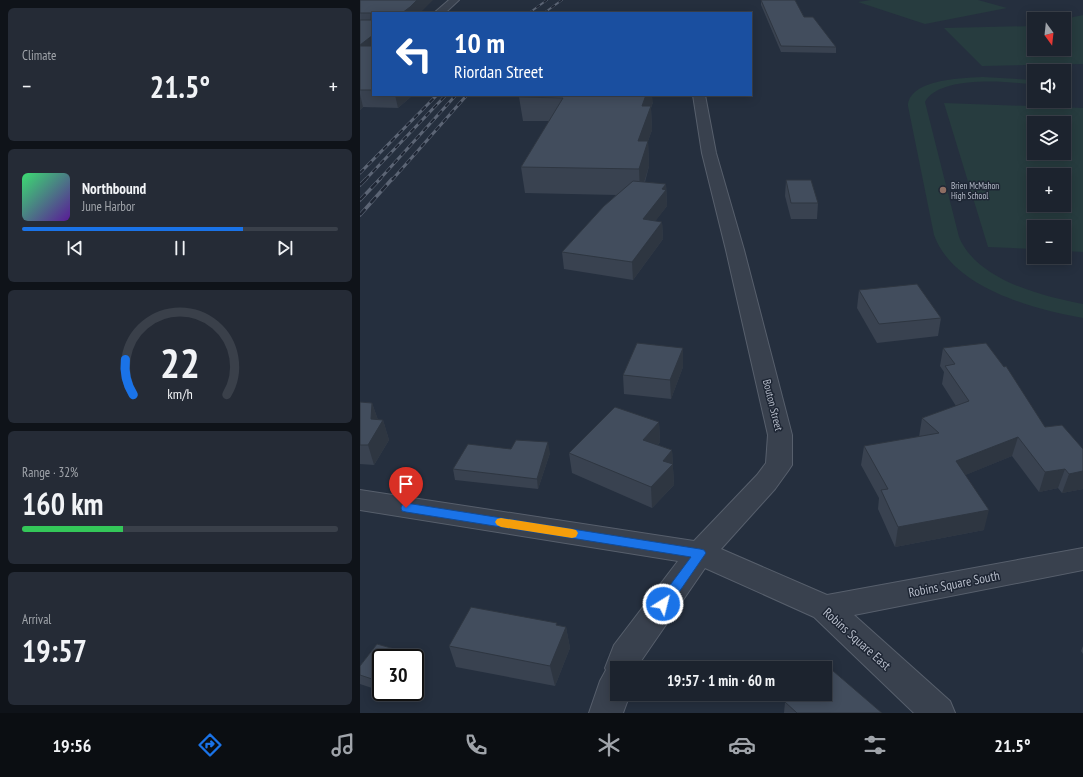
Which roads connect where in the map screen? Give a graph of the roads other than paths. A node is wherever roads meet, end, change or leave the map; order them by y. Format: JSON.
{"nodes":[{"id":1,"x":454,"y":0,"type":"edge"},
{"id":2,"x":440,"y":12,"type":"edge"},
{"id":3,"x":698,"y":96,"type":"edge"},
{"id":4,"x":360,"y":500,"type":"edge"},
{"id":5,"x":700,"y":553,"type":"junction"},
{"id":6,"x":1083,"y":559,"type":"edge"},
{"id":7,"x":825,"y":608,"type":"junction"},
{"id":8,"x":624,"y":661,"type":"edge"},
{"id":9,"x":610,"y":701,"type":"edge"},
{"id":10,"x":606,"y":713,"type":"edge"},
{"id":11,"x":938,"y":713,"type":"edge"}],
"edges":[{"from":1,"to":2,"type":"street"},
{"from":3,"to":5,"type":"street","name":"Bouton Street"},
{"from":4,"to":5,"type":"street","name":"Robins Square East"},
{"from":5,"to":7,"type":"street","name":"Robins Square East"},
{"from":5,"to":8,"type":"street","name":"Bouton Street"},
{"from":6,"to":7,"type":"street","name":"Robins Square South"},
{"from":7,"to":11,"type":"street","name":"Robins Square East"},
{"from":9,"to":10,"type":"street"}]}
